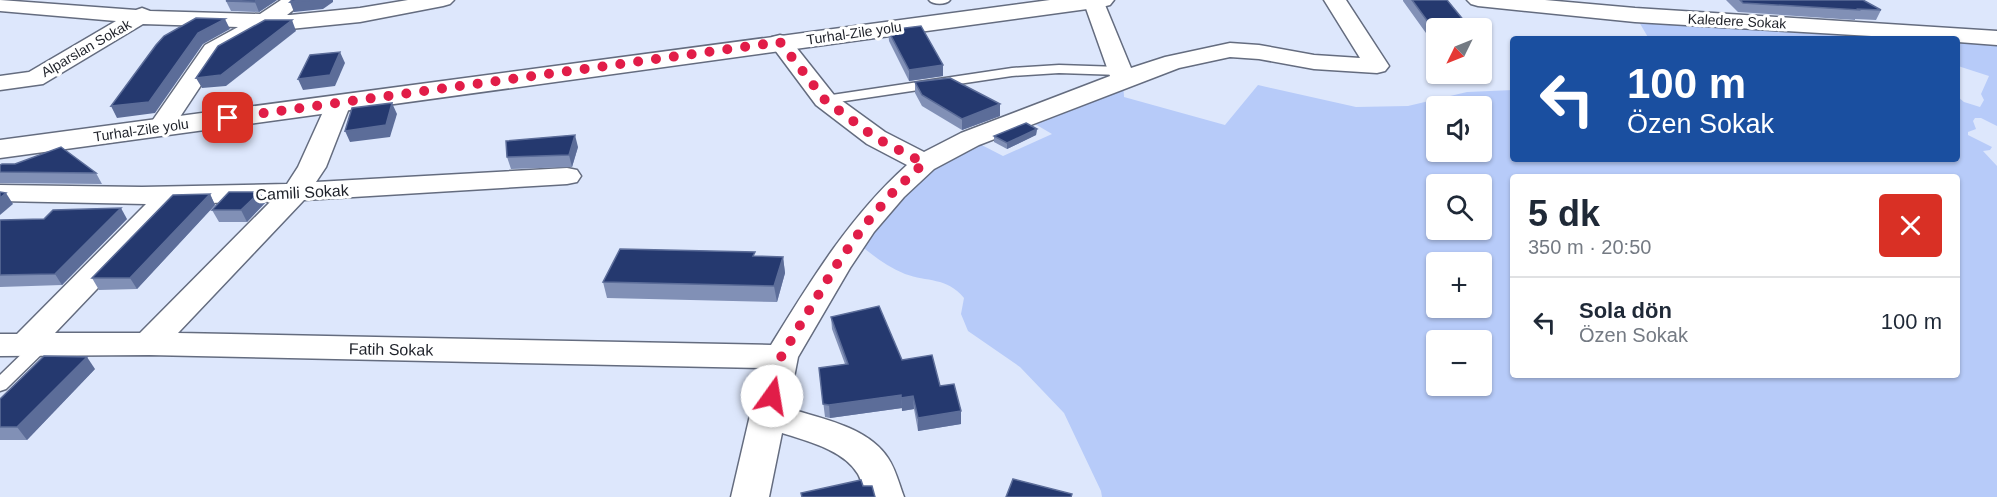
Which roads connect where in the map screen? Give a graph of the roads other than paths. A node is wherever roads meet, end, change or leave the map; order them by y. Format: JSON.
{"nodes":[{"id":1,"x":4,"y":0,"type":"edge"},
{"id":2,"x":168,"y":0,"type":"edge"},
{"id":3,"x":295,"y":0,"type":"edge"},
{"id":4,"x":443,"y":0,"type":"edge"},
{"id":5,"x":934,"y":0,"type":"edge"},
{"id":6,"x":945,"y":0,"type":"edge"},
{"id":7,"x":1335,"y":0,"type":"edge"},
{"id":8,"x":1478,"y":0,"type":"edge"},
{"id":9,"x":1718,"y":0,"type":"edge"},
{"id":10,"x":1097,"y":1,"type":"edge"},
{"id":11,"x":0,"y":4,"type":"edge"},
{"id":12,"x":140,"y":16,"type":"junction"},
{"id":13,"x":265,"y":21,"type":"junction"},
{"id":14,"x":1741,"y":22,"type":"junction"},
{"id":15,"x":1997,"y":38,"type":"edge"},
{"id":16,"x":780,"y":42,"type":"junction"},
{"id":17,"x":1122,"y":75,"type":"junction"},
{"id":18,"x":34,"y":79,"type":"junction"},
{"id":19,"x":0,"y":83,"type":"edge"},
{"id":20,"x":825,"y":100,"type":"junction"},
{"id":21,"x":0,"y":101,"type":"edge"},
{"id":22,"x":339,"y":103,"type":"junction"},
{"id":23,"x":161,"y":127,"type":"junction"},
{"id":24,"x":0,"y":149,"type":"edge"},
{"id":25,"x":924,"y":163,"type":"junction"},
{"id":26,"x":567,"y":176,"type":"dead end"},
{"id":27,"x":0,"y":193,"type":"edge"},
{"id":28,"x":295,"y":193,"type":"junction"},
{"id":29,"x":170,"y":196,"type":"junction"},
{"id":30,"x":149,"y":344,"type":"junction"},
{"id":31,"x":22,"y":345,"type":"edge"},
{"id":32,"x":781,"y":357,"type":"junction"},
{"id":33,"x":0,"y":385,"type":"edge"},
{"id":34,"x":768,"y":415,"type":"junction"},
{"id":35,"x":750,"y":497,"type":"edge"},
{"id":36,"x":885,"y":497,"type":"edge"}],
"edges":[{"from":1,"to":11,"type":"street"},
{"from":2,"to":12,"type":"street","name":"Alparslan Sokak"},
{"from":3,"to":13,"type":"street"},
{"from":4,"to":13,"type":"street"},
{"from":5,"to":6,"type":"lane"},
{"from":7,"to":17,"type":"street"},
{"from":8,"to":14,"type":"street","name":"Kaledere Sokak"},
{"from":9,"to":14,"type":"street"},
{"from":10,"to":16,"type":"main road","name":"Turhal-Zile yolu"},
{"from":10,"to":17,"type":"street"},
{"from":11,"to":12,"type":"street"},
{"from":12,"to":13,"type":"street"},
{"from":12,"to":18,"type":"street","name":"Alparslan Sokak"},
{"from":13,"to":23,"type":"street"},
{"from":14,"to":15,"type":"street","name":"Kaledere Sokak"},
{"from":16,"to":20,"type":"street"},
{"from":16,"to":22,"type":"main road","name":"Turhal-Zile yolu"},
{"from":17,"to":20,"type":"lane"},
{"from":17,"to":25,"type":"street"},
{"from":18,"to":19,"type":"street","name":"Alparslan Sokak"},
{"from":18,"to":21,"type":"street"},
{"from":20,"to":25,"type":"street"},
{"from":22,"to":23,"type":"main road","name":"Turhal-Zile yolu"},
{"from":22,"to":28,"type":"street"},
{"from":23,"to":24,"type":"main road","name":"Turhal-Zile yolu"},
{"from":25,"to":32,"type":"street"},
{"from":26,"to":28,"type":"street","name":"Camili Sokak"},
{"from":27,"to":29,"type":"street","name":"Camili Sokak"},
{"from":28,"to":29,"type":"street","name":"Camili Sokak"},
{"from":28,"to":30,"type":"street"},
{"from":29,"to":31,"type":"street"},
{"from":30,"to":31,"type":"street","name":"Fatih Sokak"},
{"from":30,"to":32,"type":"street","name":"Fatih Sokak"},
{"from":31,"to":33,"type":"lane"},
{"from":32,"to":34,"type":"street"},
{"from":34,"to":35,"type":"street"},
{"from":34,"to":36,"type":"street"}]}
